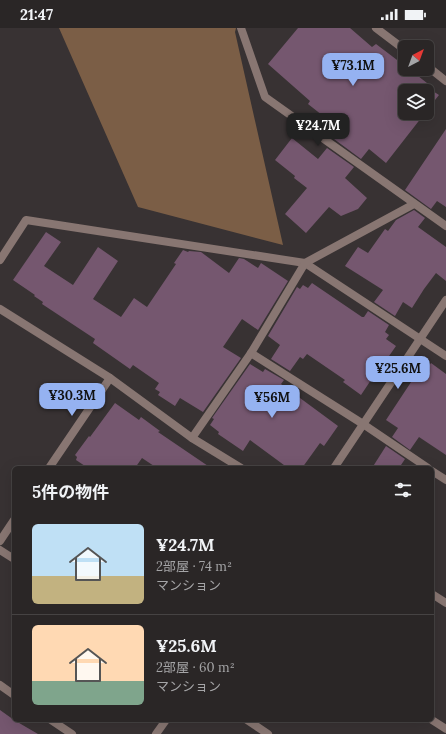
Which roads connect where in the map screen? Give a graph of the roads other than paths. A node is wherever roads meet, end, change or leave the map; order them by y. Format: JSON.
{"nodes":[{"id":1,"x":241,"y":28,"type":"edge"},
{"id":2,"x":376,"y":28,"type":"edge"},
{"id":3,"x":398,"y":45,"type":"edge"},
{"id":4,"x":434,"y":71,"type":"edge"},
{"id":5,"x":446,"y":80,"type":"edge"},
{"id":6,"x":414,"y":204,"type":"junction"},
{"id":7,"x":446,"y":226,"type":"edge"},
{"id":8,"x":0,"y":260,"type":"edge"},
{"id":9,"x":305,"y":263,"type":"junction"},
{"id":10,"x":446,"y":300,"type":"edge"},
{"id":11,"x":0,"y":309,"type":"edge"},
{"id":12,"x":420,"y":338,"type":"junction"},
{"id":13,"x":251,"y":353,"type":"junction"},
{"id":14,"x":446,"y":356,"type":"edge"},
{"id":15,"x":110,"y":378,"type":"junction"},
{"id":16,"x":363,"y":424,"type":"junction"},
{"id":17,"x":192,"y":438,"type":"junction"},
{"id":18,"x":53,"y":466,"type":"edge"},
{"id":19,"x":238,"y":466,"type":"edge"},
{"id":20,"x":335,"y":466,"type":"edge"},
{"id":21,"x":425,"y":466,"type":"edge"},
{"id":22,"x":434,"y":472,"type":"edge"},
{"id":23,"x":446,"y":480,"type":"edge"},
{"id":24,"x":12,"y":523,"type":"edge"},
{"id":25,"x":0,"y":541,"type":"edge"},
{"id":26,"x":0,"y":550,"type":"edge"},
{"id":27,"x":12,"y":559,"type":"edge"},
{"id":28,"x":434,"y":595,"type":"edge"},
{"id":29,"x":446,"y":603,"type":"edge"},
{"id":30,"x":0,"y":685,"type":"edge"},
{"id":31,"x":12,"y":694,"type":"edge"},
{"id":32,"x":434,"y":721,"type":"edge"},
{"id":33,"x":54,"y":722,"type":"edge"},
{"id":34,"x":165,"y":722,"type":"edge"},
{"id":35,"x":250,"y":722,"type":"edge"},
{"id":36,"x":446,"y":729,"type":"edge"},
{"id":37,"x":72,"y":734,"type":"edge"},
{"id":38,"x":156,"y":734,"type":"edge"},
{"id":39,"x":268,"y":734,"type":"edge"}],
"edges":[{"from":1,"to":6,"type":"street"},
{"from":2,"to":3,"type":"street"},
{"from":4,"to":5,"type":"street"},
{"from":6,"to":7,"type":"street"},
{"from":6,"to":9,"type":"street"},
{"from":8,"to":9,"type":"street"},
{"from":9,"to":12,"type":"street"},
{"from":9,"to":13,"type":"street"},
{"from":10,"to":12,"type":"street"},
{"from":11,"to":15,"type":"street"},
{"from":12,"to":14,"type":"street"},
{"from":12,"to":16,"type":"street"},
{"from":13,"to":16,"type":"street"},
{"from":13,"to":17,"type":"street"},
{"from":15,"to":17,"type":"street"},
{"from":15,"to":18,"type":"street"},
{"from":16,"to":20,"type":"street"},
{"from":16,"to":21,"type":"street"},
{"from":17,"to":19,"type":"street"},
{"from":22,"to":23,"type":"street"},
{"from":24,"to":25,"type":"street"},
{"from":26,"to":27,"type":"street"},
{"from":28,"to":29,"type":"street"},
{"from":30,"to":31,"type":"street"},
{"from":32,"to":36,"type":"street"},
{"from":33,"to":37,"type":"street"},
{"from":34,"to":38,"type":"street"},
{"from":35,"to":39,"type":"street"}]}
